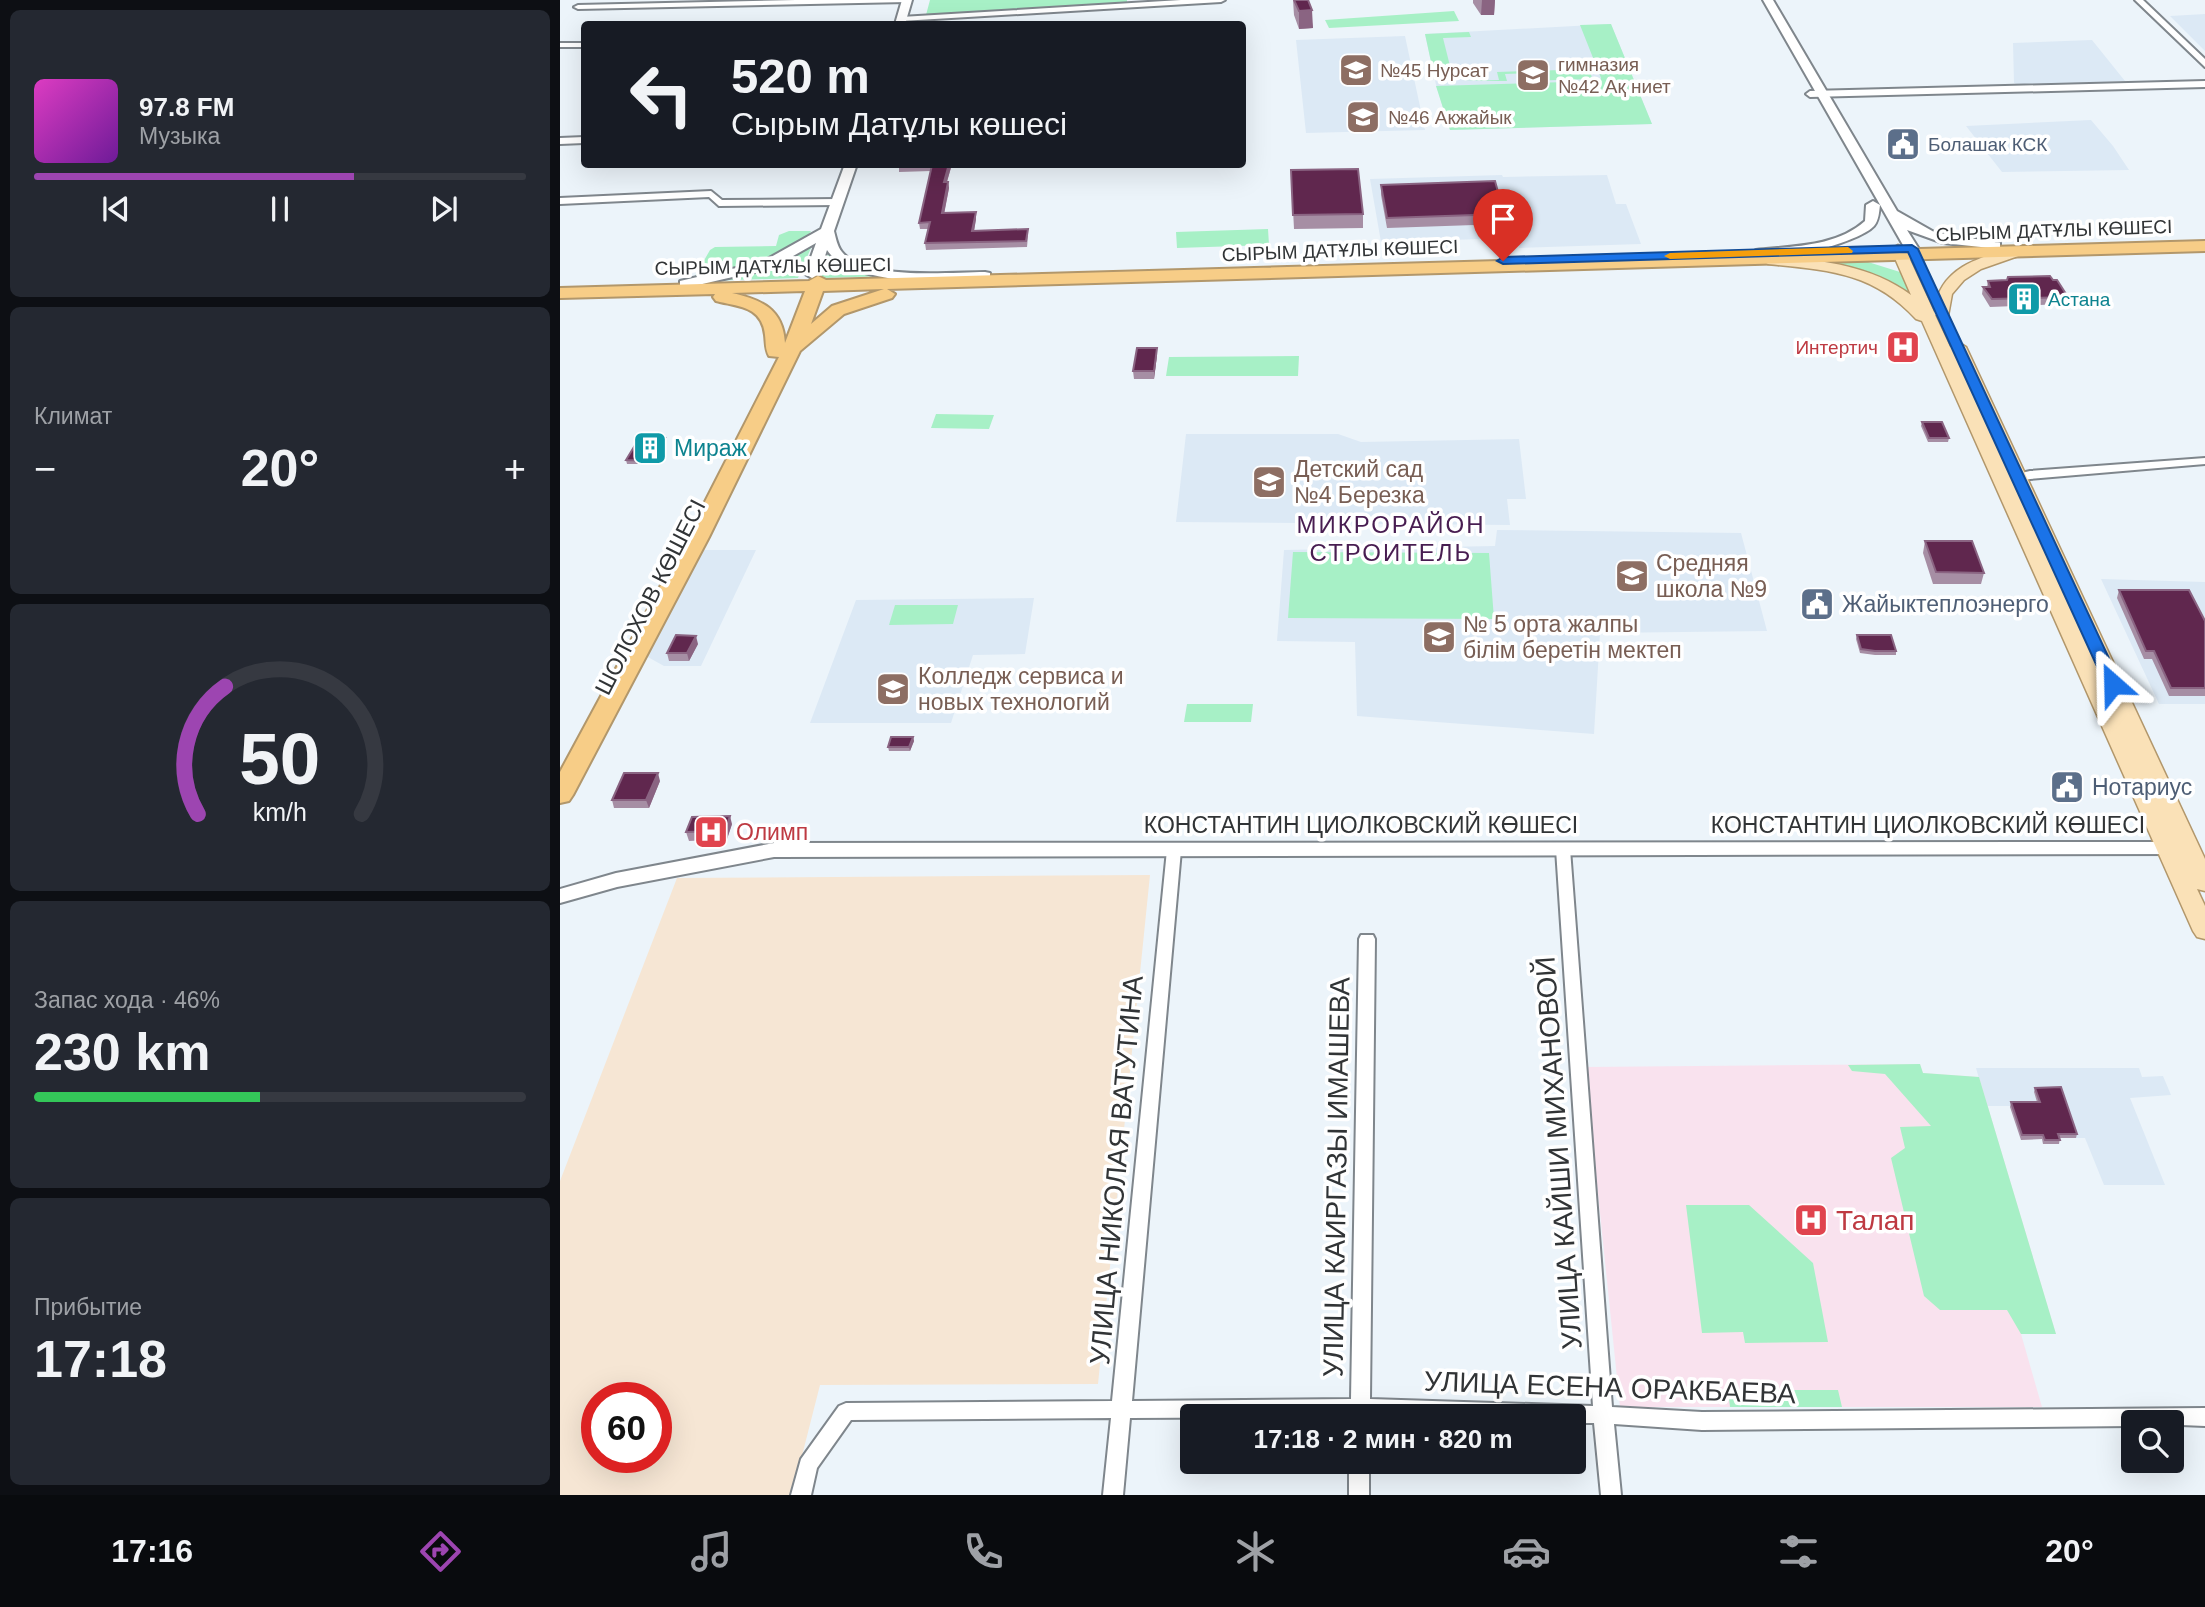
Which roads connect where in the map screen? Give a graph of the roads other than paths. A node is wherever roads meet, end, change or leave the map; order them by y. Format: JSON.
{"nodes":[{"id":1,"x":907,"y":0,"type":"edge"},
{"id":2,"x":1221,"y":0,"type":"edge"},
{"id":3,"x":1757,"y":0,"type":"edge"},
{"id":4,"x":1768,"y":0,"type":"edge"},
{"id":5,"x":2139,"y":0,"type":"edge"},
{"id":6,"x":578,"y":7,"type":"dead end"},
{"id":7,"x":901,"y":21,"type":"edge"},
{"id":8,"x":916,"y":21,"type":"edge"},
{"id":9,"x":581,"y":45,"type":"edge"},
{"id":10,"x":560,"y":46,"type":"edge"},
{"id":11,"x":2205,"y":64,"type":"edge"},
{"id":12,"x":2205,"y":84,"type":"edge"},
{"id":13,"x":1816,"y":94,"type":"junction"},
{"id":14,"x":581,"y":140,"type":"edge"},
{"id":15,"x":560,"y":141,"type":"edge"},
{"id":16,"x":850,"y":168,"type":"edge"},
{"id":17,"x":560,"y":201,"type":"edge"},
{"id":18,"x":837,"y":202,"type":"junction"},
{"id":19,"x":1880,"y":204,"type":"junction"},
{"id":20,"x":827,"y":231,"type":"junction"},
{"id":21,"x":2205,"y":240,"type":"edge"},
{"id":22,"x":1995,"y":246,"type":"junction"},
{"id":23,"x":2205,"y":246,"type":"edge"},
{"id":24,"x":1907,"y":252,"type":"junction"},
{"id":25,"x":2016,"y":252,"type":"junction"},
{"id":26,"x":1757,"y":256,"type":"junction"},
{"id":27,"x":984,"y":279,"type":"junction"},
{"id":28,"x":810,"y":282,"type":"junction"},
{"id":29,"x":560,"y":286,"type":"edge"},
{"id":30,"x":682,"y":287,"type":"junction"},
{"id":31,"x":560,"y":293,"type":"edge"},
{"id":32,"x":1942,"y":313,"type":"junction"},
{"id":33,"x":1936,"y":334,"type":"junction"},
{"id":34,"x":783,"y":351,"type":"junction"},
{"id":35,"x":759,"y":399,"type":"junction"},
{"id":36,"x":2205,"y":461,"type":"edge"},
{"id":37,"x":2010,"y":479,"type":"junction"},
{"id":38,"x":560,"y":769,"type":"edge"},
{"id":39,"x":560,"y":795,"type":"edge"},
{"id":40,"x":1563,"y":849,"type":"junction"},
{"id":41,"x":2187,"y":849,"type":"edge"},
{"id":42,"x":1174,"y":850,"type":"junction"},
{"id":43,"x":2205,"y":883,"type":"edge"},
{"id":44,"x":560,"y":896,"type":"edge"},
{"id":45,"x":2205,"y":932,"type":"edge"},
{"id":46,"x":1367,"y":939,"type":"dead end"},
{"id":47,"x":1360,"y":1404,"type":"edge"},
{"id":48,"x":1122,"y":1409,"type":"junction"},
{"id":49,"x":1180,"y":1410,"type":"edge"},
{"id":50,"x":1586,"y":1415,"type":"edge"},
{"id":51,"x":1603,"y":1415,"type":"junction"},
{"id":52,"x":2205,"y":1417,"type":"edge"},
{"id":53,"x":1359,"y":1474,"type":"edge"},
{"id":54,"x":801,"y":1495,"type":"edge"},
{"id":55,"x":1113,"y":1495,"type":"edge"},
{"id":56,"x":1359,"y":1495,"type":"edge"},
{"id":57,"x":1611,"y":1495,"type":"edge"}],
"edges":[{"from":1,"to":6,"type":"street"},
{"from":1,"to":7,"type":"main road"},
{"from":2,"to":8,"type":"street"},
{"from":3,"to":13,"type":"main road"},
{"from":4,"to":13,"type":"main road"},
{"from":5,"to":11,"type":"street"},
{"from":9,"to":10,"type":"street"},
{"from":12,"to":13,"type":"street"},
{"from":13,"to":19,"type":"main road"},
{"from":14,"to":15,"type":"street"},
{"from":16,"to":18,"type":"main road"},
{"from":17,"to":18,"type":"street"},
{"from":18,"to":20,"type":"main road"},
{"from":19,"to":22,"type":"main road"},
{"from":19,"to":24,"type":"main road"},
{"from":19,"to":26,"type":"main road"},
{"from":20,"to":27,"type":"main road"},
{"from":20,"to":28,"type":"main road"},
{"from":20,"to":30,"type":"main road"},
{"from":21,"to":22,"type":"highway","name":"СЫРЫМ ДАТҰЛЫ КӨШЕСІ"},
{"from":22,"to":24,"type":"highway","name":"СЫРЫМ ДАТҰЛЫ КӨШЕСІ"},
{"from":23,"to":25,"type":"highway","name":"СЫРЫМ ДАТҰЛЫ КӨШЕСІ"},
{"from":24,"to":25,"type":"highway","name":"СЫРЫМ ДАТҰЛЫ КӨШЕСІ"},
{"from":24,"to":26,"type":"highway","name":"СЫРЫМ ДАТҰЛЫ КӨШЕСІ"},
{"from":24,"to":32,"type":"main road"},
{"from":24,"to":33,"type":"main road"},
{"from":25,"to":32,"type":"main road"},
{"from":26,"to":27,"type":"highway","name":"СЫРЫМ ДАТҰЛЫ КӨШЕСІ"},
{"from":26,"to":33,"type":"main road"},
{"from":27,"to":28,"type":"highway","name":"СЫРЫМ ДАТҰЛЫ КӨШЕСІ"},
{"from":27,"to":34,"type":"highway"},
{"from":28,"to":30,"type":"highway","name":"СЫРЫМ ДАТҰЛЫ КӨШЕСІ"},
{"from":28,"to":34,"type":"highway"},
{"from":29,"to":30,"type":"highway","name":"СЫРЫМ ДАТҰЛЫ КӨШЕСІ"},
{"from":30,"to":31,"type":"highway","name":"СЫРЫМ ДАТҰЛЫ КӨШЕСІ"},
{"from":30,"to":34,"type":"highway"},
{"from":32,"to":37,"type":"main road"},
{"from":33,"to":37,"type":"main road"},
{"from":34,"to":35,"type":"highway"},
{"from":35,"to":38,"type":"highway","name":"ШОЛОХОВ КӨШЕСІ"},
{"from":35,"to":39,"type":"highway","name":"ШОЛОХОВ КӨШЕСІ"},
{"from":36,"to":37,"type":"street"},
{"from":37,"to":41,"type":"main road"},
{"from":40,"to":41,"type":"main road","name":"КОНСТАНТИН ЦИОЛКОВСКИЙ КӨШЕСІ"},
{"from":40,"to":42,"type":"main road","name":"КОНСТАНТИН ЦИОЛКОВСКИЙ КӨШЕСІ"},
{"from":40,"to":51,"type":"street","name":"УЛИЦА КАЙШИ МИХАНОВОЙ"},
{"from":41,"to":43,"type":"main road"},
{"from":41,"to":45,"type":"main road"},
{"from":42,"to":44,"type":"main road","name":"КОНСТАНТИН ЦИОЛКОВСКИЙ КӨШЕСІ"},
{"from":42,"to":48,"type":"street","name":"УЛИЦА НИКОЛАЯ ВАТУТИНА"},
{"from":46,"to":47,"type":"street","name":"УЛИЦА КАИРГАЗЫ ИМАШЕВА"},
{"from":48,"to":49,"type":"street","name":"УЛИЦА ЕСЕНА ОРАКБАЕВА"},
{"from":48,"to":54,"type":"street","name":"УЛИЦА ЕСЕНА ОРАКБАЕВА"},
{"from":48,"to":55,"type":"street","name":"УЛИЦА НИКОЛАЯ ВАТУТИНА"},
{"from":50,"to":51,"type":"street","name":"УЛИЦА ЕСЕНА ОРАКБАЕВА"},
{"from":51,"to":52,"type":"street","name":"УЛИЦА ЕСЕНА ОРАКБАЕВА"},
{"from":51,"to":57,"type":"street","name":"УЛИЦА КАЙШИ МИХАНОВОЙ"},
{"from":53,"to":56,"type":"street"}]}
